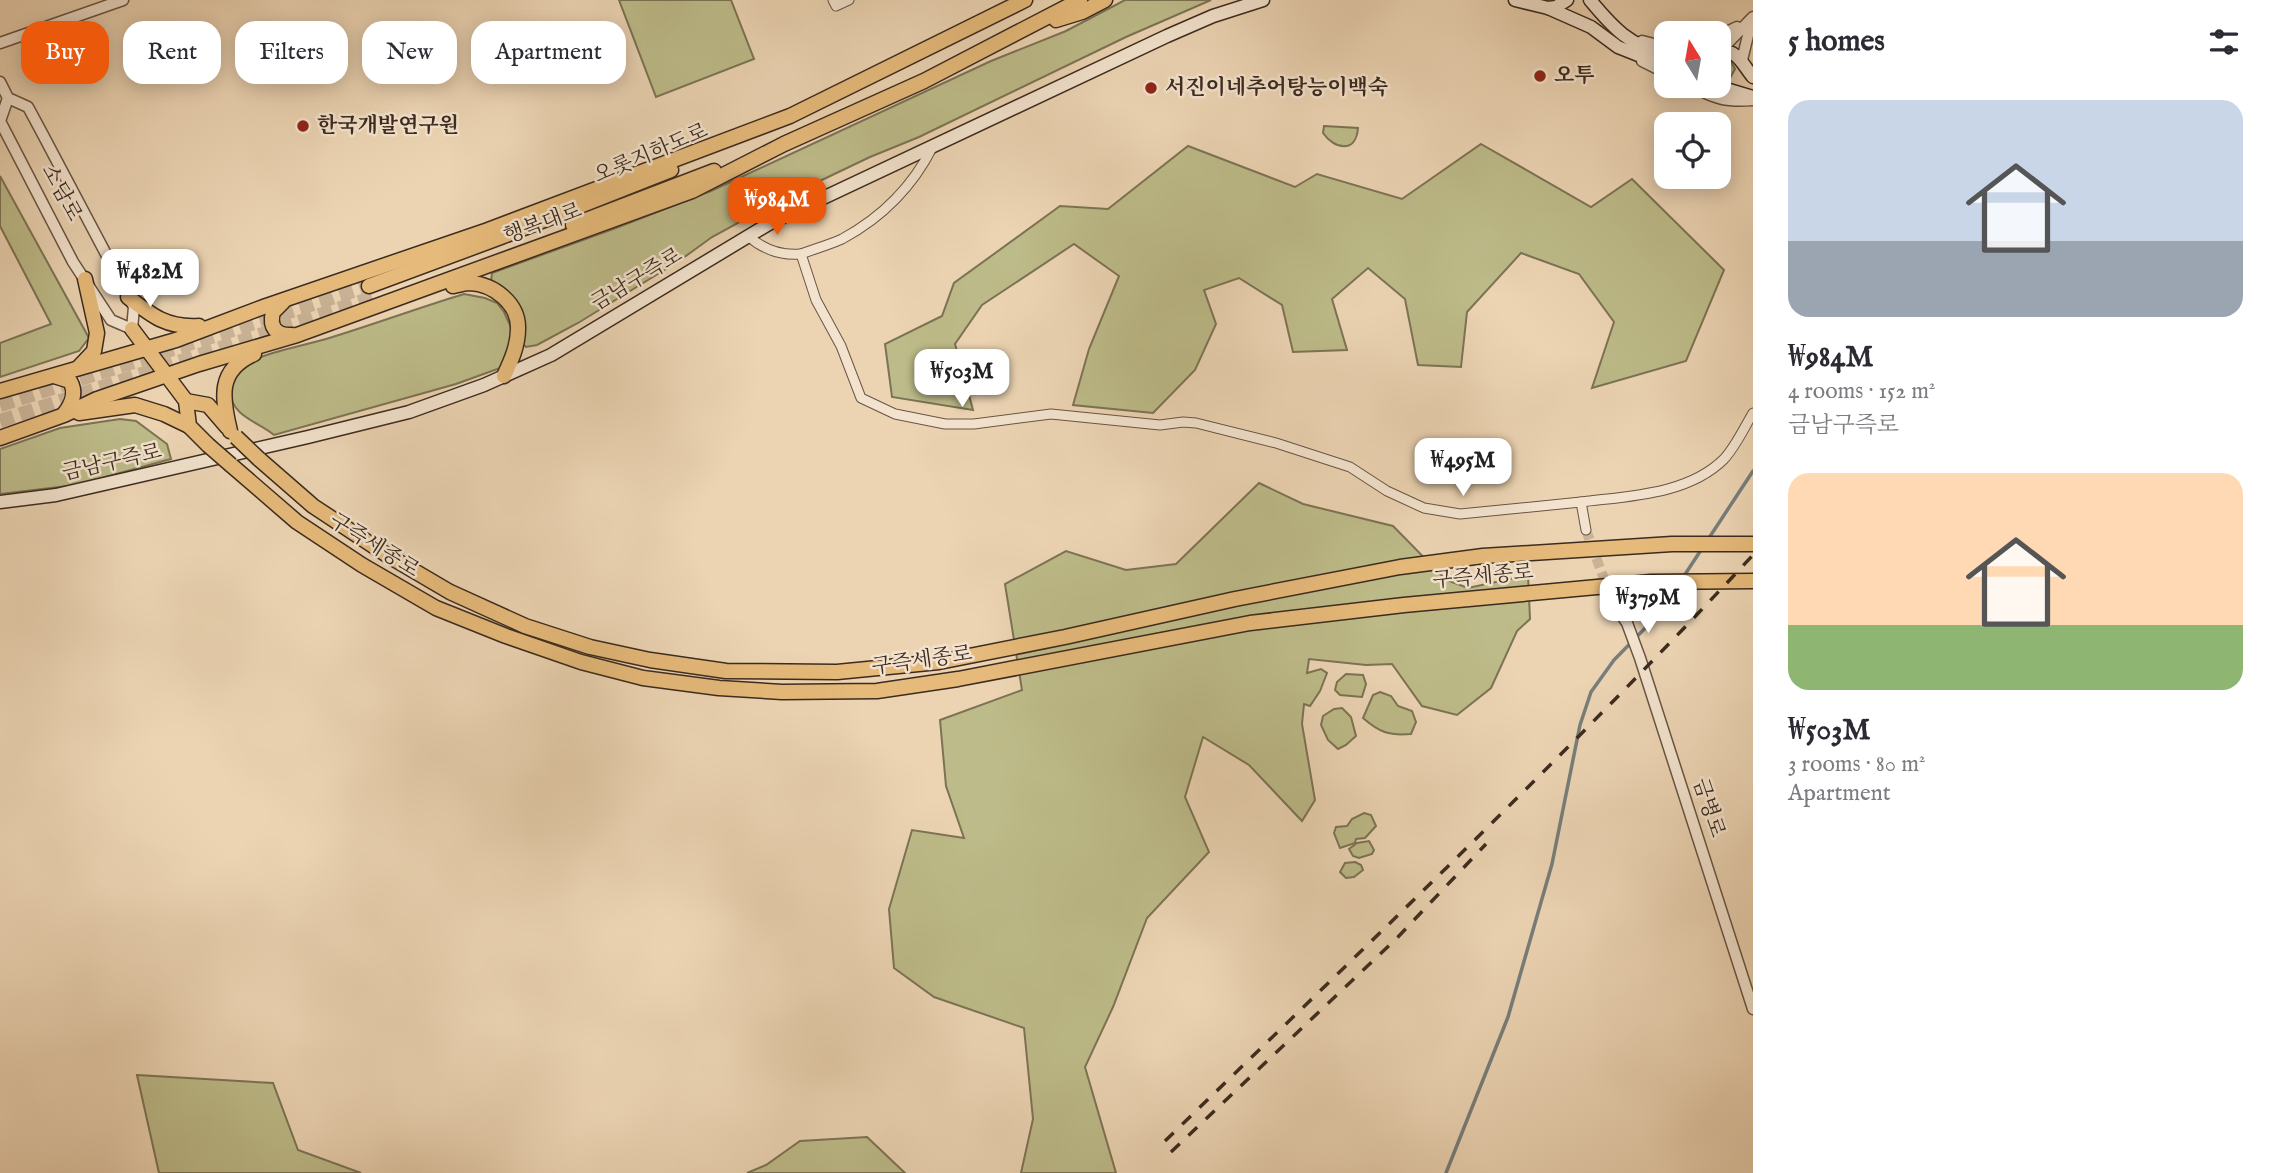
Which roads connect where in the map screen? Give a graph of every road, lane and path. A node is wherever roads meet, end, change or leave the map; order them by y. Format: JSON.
{"nodes":[{"id":1,"x":124,"y":0,"type":"edge"},
{"id":2,"x":833,"y":0,"type":"edge"},
{"id":3,"x":849,"y":0,"type":"edge"},
{"id":4,"x":1023,"y":0,"type":"edge"},
{"id":5,"x":1080,"y":0,"type":"edge"},
{"id":6,"x":1105,"y":0,"type":"edge"},
{"id":7,"x":1263,"y":0,"type":"edge"},
{"id":8,"x":1515,"y":0,"type":"edge"},
{"id":9,"x":1567,"y":0,"type":"edge"},
{"id":10,"x":1591,"y":0,"type":"edge"},
{"id":11,"x":1540,"y":5,"type":"edge"},
{"id":12,"x":1752,"y":18,"type":"edge"},
{"id":13,"x":1731,"y":29,"type":"edge"},
{"id":14,"x":1018,"y":33,"type":"junction"},
{"id":15,"x":1731,"y":37,"type":"edge"},
{"id":16,"x":1623,"y":42,"type":"junction"},
{"id":17,"x":0,"y":43,"type":"edge"},
{"id":18,"x":1654,"y":46,"type":"edge"},
{"id":19,"x":1654,"y":52,"type":"edge"},
{"id":20,"x":1654,"y":59,"type":"edge"},
{"id":21,"x":1746,"y":60,"type":"edge"},
{"id":22,"x":1654,"y":67,"type":"edge"},
{"id":23,"x":1753,"y":77,"type":"edge"},
{"id":24,"x":0,"y":82,"type":"edge"},
{"id":25,"x":1731,"y":84,"type":"edge"},
{"id":26,"x":1731,"y":90,"type":"edge"},
{"id":27,"x":8,"y":98,"type":"junction"},
{"id":28,"x":1715,"y":98,"type":"edge"},
{"id":29,"x":1753,"y":98,"type":"edge"},
{"id":30,"x":790,"y":116,"type":"junction"},
{"id":31,"x":784,"y":144,"type":"junction"},
{"id":32,"x":933,"y":146,"type":"junction"},
{"id":33,"x":748,"y":236,"type":"junction"},
{"id":34,"x":801,"y":254,"type":"junction"},
{"id":35,"x":85,"y":279,"type":"junction"},
{"id":36,"x":128,"y":297,"type":"junction"},
{"id":37,"x":287,"y":299,"type":"junction"},
{"id":38,"x":397,"y":299,"type":"junction"},
{"id":39,"x":214,"y":325,"type":"junction"},
{"id":40,"x":132,"y":329,"type":"junction"},
{"id":41,"x":297,"y":335,"type":"junction"},
{"id":42,"x":145,"y":347,"type":"junction"},
{"id":43,"x":78,"y":368,"type":"junction"},
{"id":44,"x":166,"y":376,"type":"junction"},
{"id":45,"x":504,"y":376,"type":"junction"},
{"id":46,"x":45,"y":377,"type":"junction"},
{"id":47,"x":0,"y":391,"type":"edge"},
{"id":48,"x":186,"y":401,"type":"junction"},
{"id":49,"x":1753,"y":413,"type":"edge"},
{"id":50,"x":64,"y":415,"type":"junction"},
{"id":51,"x":189,"y":426,"type":"junction"},
{"id":52,"x":233,"y":434,"type":"junction"},
{"id":53,"x":0,"y":438,"type":"edge"},
{"id":54,"x":0,"y":502,"type":"edge"},
{"id":55,"x":1581,"y":502,"type":"junction"},
{"id":56,"x":1587,"y":530,"type":"tunnel mouth"},
{"id":57,"x":1753,"y":544,"type":"edge"},
{"id":58,"x":1753,"y":581,"type":"edge"},
{"id":59,"x":1612,"y":601,"type":"tunnel mouth"},
{"id":60,"x":1753,"y":1009,"type":"edge"}],
"edges":[{"from":1,"to":17,"type":"street"},
{"from":2,"to":3,"type":"street"},
{"from":4,"to":30,"type":"highway","name":"행복대로"},
{"from":5,"to":14,"type":"highway","name":"행복대로"},
{"from":6,"to":14,"type":"highway"},
{"from":7,"to":32,"type":"main road","name":"금남구즉로"},
{"from":8,"to":11,"type":"main road"},
{"from":9,"to":11,"type":"main road"},
{"from":10,"to":16,"type":"main road"},
{"from":11,"to":16,"type":"main road"},
{"from":12,"to":13,"type":"street"},
{"from":12,"to":15,"type":"street"},
{"from":12,"to":21,"type":"street"},
{"from":14,"to":31,"type":"highway","name":"행복대로"},
{"from":16,"to":18,"type":"street"},
{"from":16,"to":19,"type":"main road"},
{"from":16,"to":20,"type":"main road"},
{"from":16,"to":22,"type":"street"},
{"from":21,"to":23,"type":"main road"},
{"from":21,"to":25,"type":"main road"},
{"from":24,"to":27,"type":"street","name":"소담로"},
{"from":26,"to":29,"type":"main road"},
{"from":27,"to":35,"type":"street","name":"소담로"},
{"from":27,"to":36,"type":"street","name":"소담로"},
{"from":28,"to":29,"type":"street"},
{"from":30,"to":31,"type":"highway","name":"오롯지하도로"},
{"from":30,"to":37,"type":"highway","name":"행복대로"},
{"from":31,"to":38,"type":"highway","name":"행복대로"},
{"from":32,"to":33,"type":"main road","name":"금남구즉로"},
{"from":32,"to":34,"type":"street"},
{"from":33,"to":34,"type":"street"},
{"from":33,"to":45,"type":"main road","name":"금남구즉로"},
{"from":34,"to":55,"type":"street"},
{"from":35,"to":40,"type":"street","name":"소담로"},
{"from":35,"to":43,"type":"highway"},
{"from":36,"to":39,"type":"highway"},
{"from":36,"to":40,"type":"street","name":"소담로"},
{"from":37,"to":39,"type":"highway","name":"행복대로"},
{"from":37,"to":41,"type":"highway"},
{"from":38,"to":41,"type":"highway","name":"행복대로"},
{"from":38,"to":45,"type":"highway"},
{"from":39,"to":42,"type":"highway","name":"행복대로"},
{"from":40,"to":42,"type":"highway","name":"소담로"},
{"from":41,"to":44,"type":"highway","name":"행복대로"},
{"from":41,"to":52,"type":"highway"},
{"from":42,"to":43,"type":"highway","name":"행복대로"},
{"from":42,"to":44,"type":"highway","name":"소담로"},
{"from":43,"to":46,"type":"highway","name":"행복대로"},
{"from":44,"to":48,"type":"highway","name":"구즉세종로"},
{"from":44,"to":50,"type":"highway","name":"행복대로"},
{"from":45,"to":54,"type":"main road","name":"금남구즉로"},
{"from":46,"to":47,"type":"highway","name":"행복대로"},
{"from":46,"to":50,"type":"highway"},
{"from":48,"to":51,"type":"highway"},
{"from":48,"to":52,"type":"highway","name":"구즉세종로"},
{"from":49,"to":55,"type":"street"},
{"from":50,"to":51,"type":"highway"},
{"from":50,"to":53,"type":"highway","name":"행복대로"},
{"from":51,"to":58,"type":"highway","name":"구즉세종로","bridge":true},
{"from":52,"to":57,"type":"highway","name":"구즉세종로","bridge":true},
{"from":55,"to":56,"type":"street"},
{"from":59,"to":60,"type":"street","name":"금병로"}]}
